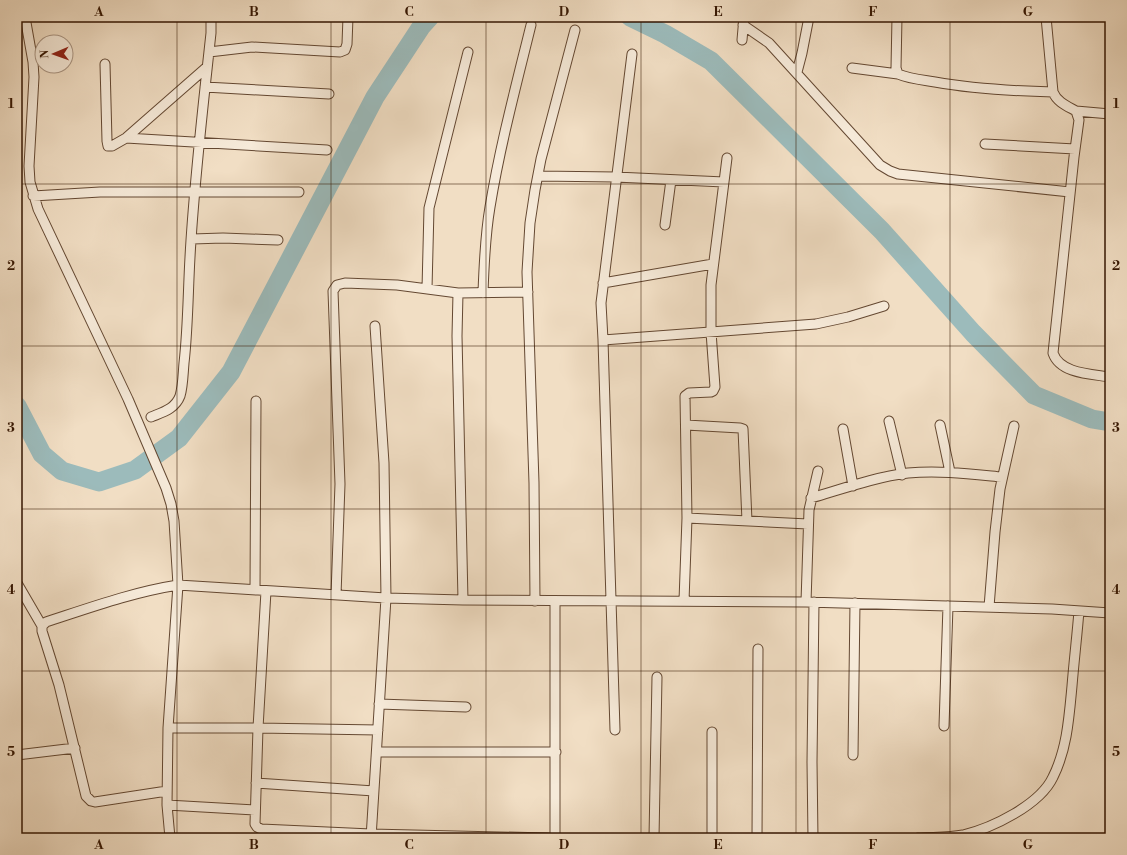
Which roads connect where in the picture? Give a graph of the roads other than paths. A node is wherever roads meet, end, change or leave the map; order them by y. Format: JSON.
{"nodes":[{"id":1,"x":26,"y":17,"type":"edge"},
{"id":2,"x":211,"y":17,"type":"edge"},
{"id":3,"x":348,"y":17,"type":"edge"},
{"id":4,"x":809,"y":17,"type":"edge"},
{"id":5,"x":897,"y":17,"type":"edge"},
{"id":6,"x":1046,"y":17,"type":"edge"},
{"id":7,"x":743,"y":21,"type":"edge"},
{"id":8,"x":531,"y":25,"type":"dead end"},
{"id":9,"x":575,"y":30,"type":"dead end"},
{"id":10,"x":742,"y":40,"type":"dead end"},
{"id":11,"x":209,"y":52,"type":"junction"},
{"id":12,"x":468,"y":52,"type":"dead end"},
{"id":13,"x":632,"y":54,"type":"dead end"},
{"id":14,"x":105,"y":64,"type":"dead end"},
{"id":15,"x":207,"y":67,"type":"junction"},
{"id":16,"x":852,"y":68,"type":"dead end"},
{"id":17,"x":797,"y":72,"type":"junction"},
{"id":18,"x":898,"y":74,"type":"junction"},
{"id":19,"x":205,"y":87,"type":"junction"},
{"id":20,"x":1053,"y":92,"type":"junction"},
{"id":21,"x":330,"y":94,"type":"dead end"},
{"id":22,"x":1076,"y":111,"type":"junction"},
{"id":23,"x":1110,"y":114,"type":"edge"},
{"id":24,"x":126,"y":138,"type":"junction"},
{"id":25,"x":199,"y":141,"type":"junction"},
{"id":26,"x":985,"y":144,"type":"dead end"},
{"id":27,"x":1075,"y":149,"type":"junction"},
{"id":28,"x":327,"y":150,"type":"dead end"},
{"id":29,"x":727,"y":158,"type":"dead end"},
{"id":30,"x":538,"y":176,"type":"junction"},
{"id":31,"x":616,"y":177,"type":"junction"},
{"id":32,"x":671,"y":180,"type":"junction"},
{"id":33,"x":724,"y":182,"type":"junction"},
{"id":34,"x":195,"y":192,"type":"junction"},
{"id":35,"x":299,"y":192,"type":"dead end"},
{"id":36,"x":1070,"y":192,"type":"junction"},
{"id":37,"x":33,"y":196,"type":"junction"},
{"id":38,"x":665,"y":225,"type":"dead end"},
{"id":39,"x":192,"y":239,"type":"junction"},
{"id":40,"x":278,"y":240,"type":"dead end"},
{"id":41,"x":713,"y":264,"type":"junction"},
{"id":42,"x":603,"y":283,"type":"junction"},
{"id":43,"x":427,"y":289,"type":"junction"},
{"id":44,"x":528,"y":292,"type":"junction"},
{"id":45,"x":458,"y":293,"type":"junction"},
{"id":46,"x":483,"y":293,"type":"junction"},
{"id":47,"x":884,"y":306,"type":"dead end"},
{"id":48,"x":375,"y":326,"type":"dead end"},
{"id":49,"x":712,"y":332,"type":"junction"},
{"id":50,"x":603,"y":340,"type":"junction"},
{"id":51,"x":1110,"y":378,"type":"edge"},
{"id":52,"x":256,"y":401,"type":"dead end"},
{"id":53,"x":151,"y":417,"type":"dead end"},
{"id":54,"x":889,"y":420,"type":"dead end"},
{"id":55,"x":686,"y":425,"type":"junction"},
{"id":56,"x":940,"y":425,"type":"dead end"},
{"id":57,"x":1014,"y":426,"type":"dead end"},
{"id":58,"x":843,"y":429,"type":"dead end"},
{"id":59,"x":818,"y":471,"type":"dead end"},
{"id":60,"x":950,"y":472,"type":"junction"},
{"id":61,"x":902,"y":474,"type":"junction"},
{"id":62,"x":1002,"y":478,"type":"junction"},
{"id":63,"x":853,"y":486,"type":"junction"},
{"id":64,"x":811,"y":498,"type":"junction"},
{"id":65,"x":687,"y":518,"type":"junction"},
{"id":66,"x":747,"y":521,"type":"junction"},
{"id":67,"x":808,"y":524,"type":"junction"},
{"id":68,"x":17,"y":583,"type":"edge"},
{"id":69,"x":178,"y":585,"type":"junction"},
{"id":70,"x":255,"y":590,"type":"junction"},
{"id":71,"x":266,"y":590,"type":"junction"},
{"id":72,"x":20,"y":595,"type":"edge"},
{"id":73,"x":336,"y":595,"type":"junction"},
{"id":74,"x":386,"y":598,"type":"junction"},
{"id":75,"x":463,"y":600,"type":"junction"},
{"id":76,"x":536,"y":601,"type":"junction"},
{"id":77,"x":555,"y":601,"type":"junction"},
{"id":78,"x":684,"y":601,"type":"junction"},
{"id":79,"x":612,"y":602,"type":"junction"},
{"id":80,"x":810,"y":602,"type":"junction"},
{"id":81,"x":855,"y":603,"type":"junction"},
{"id":82,"x":948,"y":606,"type":"junction"},
{"id":83,"x":989,"y":607,"type":"junction"},
{"id":84,"x":1079,"y":611,"type":"junction"},
{"id":85,"x":1110,"y":613,"type":"edge"},
{"id":86,"x":42,"y":626,"type":"junction"},
{"id":87,"x":758,"y":650,"type":"dead end"},
{"id":88,"x":657,"y":677,"type":"dead end"},
{"id":89,"x":379,"y":704,"type":"junction"},
{"id":90,"x":466,"y":707,"type":"dead end"},
{"id":91,"x":944,"y":726,"type":"dead end"},
{"id":92,"x":168,"y":728,"type":"junction"},
{"id":93,"x":258,"y":728,"type":"junction"},
{"id":94,"x":378,"y":730,"type":"junction"},
{"id":95,"x":615,"y":730,"type":"dead end"},
{"id":96,"x":712,"y":732,"type":"dead end"},
{"id":97,"x":75,"y":748,"type":"junction"},
{"id":98,"x":377,"y":752,"type":"junction"},
{"id":99,"x":556,"y":752,"type":"junction"},
{"id":100,"x":17,"y":755,"type":"edge"},
{"id":101,"x":853,"y":755,"type":"dead end"},
{"id":102,"x":256,"y":783,"type":"junction"},
{"id":103,"x":167,"y":791,"type":"junction"},
{"id":104,"x":374,"y":791,"type":"junction"},
{"id":105,"x":167,"y":806,"type":"junction"},
{"id":106,"x":256,"y":810,"type":"junction"},
{"id":107,"x":371,"y":836,"type":"edge"},
{"id":108,"x":170,"y":838,"type":"edge"},
{"id":109,"x":548,"y":838,"type":"edge"},
{"id":110,"x":555,"y":838,"type":"edge"},
{"id":111,"x":654,"y":838,"type":"edge"},
{"id":112,"x":712,"y":838,"type":"edge"},
{"id":113,"x":758,"y":838,"type":"edge"},
{"id":114,"x":813,"y":838,"type":"edge"},
{"id":115,"x":918,"y":838,"type":"edge"}],
"edges":[{"from":1,"to":37,"type":"street"},
{"from":2,"to":11,"type":"street"},
{"from":3,"to":11,"type":"street"},
{"from":4,"to":17,"type":"street"},
{"from":5,"to":18,"type":"street"},
{"from":6,"to":20,"type":"street"},
{"from":7,"to":10,"type":"street"},
{"from":7,"to":17,"type":"street"},
{"from":8,"to":46,"type":"street"},
{"from":9,"to":30,"type":"street"},
{"from":11,"to":15,"type":"street"},
{"from":12,"to":43,"type":"street"},
{"from":13,"to":31,"type":"street"},
{"from":14,"to":24,"type":"street"},
{"from":15,"to":19,"type":"street"},
{"from":15,"to":24,"type":"street"},
{"from":16,"to":18,"type":"street"},
{"from":17,"to":36,"type":"street"},
{"from":18,"to":20,"type":"street"},
{"from":19,"to":21,"type":"street"},
{"from":19,"to":25,"type":"street"},
{"from":20,"to":22,"type":"street"},
{"from":22,"to":23,"type":"street"},
{"from":22,"to":27,"type":"street"},
{"from":24,"to":25,"type":"street"},
{"from":25,"to":28,"type":"street"},
{"from":25,"to":34,"type":"street"},
{"from":26,"to":27,"type":"street"},
{"from":27,"to":36,"type":"street"},
{"from":29,"to":33,"type":"street"},
{"from":30,"to":31,"type":"street"},
{"from":30,"to":44,"type":"street"},
{"from":31,"to":32,"type":"street"},
{"from":31,"to":42,"type":"street"},
{"from":32,"to":33,"type":"street"},
{"from":32,"to":38,"type":"street"},
{"from":33,"to":41,"type":"street"},
{"from":34,"to":35,"type":"street"},
{"from":34,"to":37,"type":"street"},
{"from":34,"to":39,"type":"street"},
{"from":36,"to":51,"type":"street"},
{"from":37,"to":69,"type":"street"},
{"from":39,"to":40,"type":"street"},
{"from":39,"to":53,"type":"street"},
{"from":41,"to":42,"type":"street"},
{"from":41,"to":49,"type":"street"},
{"from":42,"to":50,"type":"street"},
{"from":43,"to":45,"type":"street"},
{"from":43,"to":73,"type":"street"},
{"from":44,"to":46,"type":"street"},
{"from":44,"to":76,"type":"street"},
{"from":45,"to":46,"type":"street"},
{"from":45,"to":75,"type":"street"},
{"from":47,"to":49,"type":"street"},
{"from":48,"to":74,"type":"street"},
{"from":49,"to":50,"type":"street"},
{"from":49,"to":55,"type":"street"},
{"from":50,"to":79,"type":"street"},
{"from":52,"to":70,"type":"street"},
{"from":54,"to":61,"type":"street"},
{"from":55,"to":65,"type":"street"},
{"from":55,"to":66,"type":"street"},
{"from":56,"to":60,"type":"street"},
{"from":57,"to":62,"type":"street"},
{"from":58,"to":63,"type":"street"},
{"from":59,"to":64,"type":"street"},
{"from":60,"to":61,"type":"street"},
{"from":60,"to":62,"type":"street"},
{"from":61,"to":63,"type":"street"},
{"from":62,"to":83,"type":"street"},
{"from":63,"to":64,"type":"street"},
{"from":64,"to":67,"type":"street"},
{"from":65,"to":66,"type":"street"},
{"from":65,"to":78,"type":"street"},
{"from":66,"to":67,"type":"street"},
{"from":67,"to":80,"type":"street"},
{"from":68,"to":72,"type":"street"},
{"from":69,"to":70,"type":"street"},
{"from":69,"to":86,"type":"street"},
{"from":69,"to":92,"type":"street"},
{"from":70,"to":71,"type":"street"},
{"from":71,"to":73,"type":"street"},
{"from":71,"to":93,"type":"street"},
{"from":72,"to":86,"type":"street"},
{"from":73,"to":74,"type":"street"},
{"from":74,"to":75,"type":"street"},
{"from":74,"to":89,"type":"street"},
{"from":75,"to":76,"type":"street"},
{"from":76,"to":77,"type":"street"},
{"from":77,"to":79,"type":"street"},
{"from":77,"to":99,"type":"street"},
{"from":78,"to":79,"type":"street"},
{"from":78,"to":80,"type":"street"},
{"from":79,"to":95,"type":"street"},
{"from":80,"to":81,"type":"street"},
{"from":80,"to":114,"type":"street"},
{"from":81,"to":82,"type":"street"},
{"from":81,"to":101,"type":"street"},
{"from":82,"to":83,"type":"street"},
{"from":82,"to":91,"type":"street"},
{"from":83,"to":84,"type":"street"},
{"from":84,"to":85,"type":"street"},
{"from":84,"to":115,"type":"street"},
{"from":86,"to":97,"type":"street"},
{"from":87,"to":113,"type":"street"},
{"from":88,"to":111,"type":"street"},
{"from":89,"to":90,"type":"street"},
{"from":89,"to":94,"type":"street"},
{"from":92,"to":93,"type":"street"},
{"from":92,"to":103,"type":"street"},
{"from":93,"to":94,"type":"street"},
{"from":93,"to":102,"type":"street"},
{"from":94,"to":98,"type":"street"},
{"from":96,"to":112,"type":"street"},
{"from":97,"to":100,"type":"street"},
{"from":97,"to":103,"type":"street"},
{"from":98,"to":99,"type":"street"},
{"from":98,"to":104,"type":"street"},
{"from":99,"to":110,"type":"street"},
{"from":102,"to":104,"type":"street"},
{"from":102,"to":106,"type":"street"},
{"from":103,"to":105,"type":"street"},
{"from":104,"to":107,"type":"street"},
{"from":105,"to":106,"type":"street"},
{"from":105,"to":108,"type":"street"},
{"from":106,"to":107,"type":"street"},
{"from":107,"to":109,"type":"street"}]}
